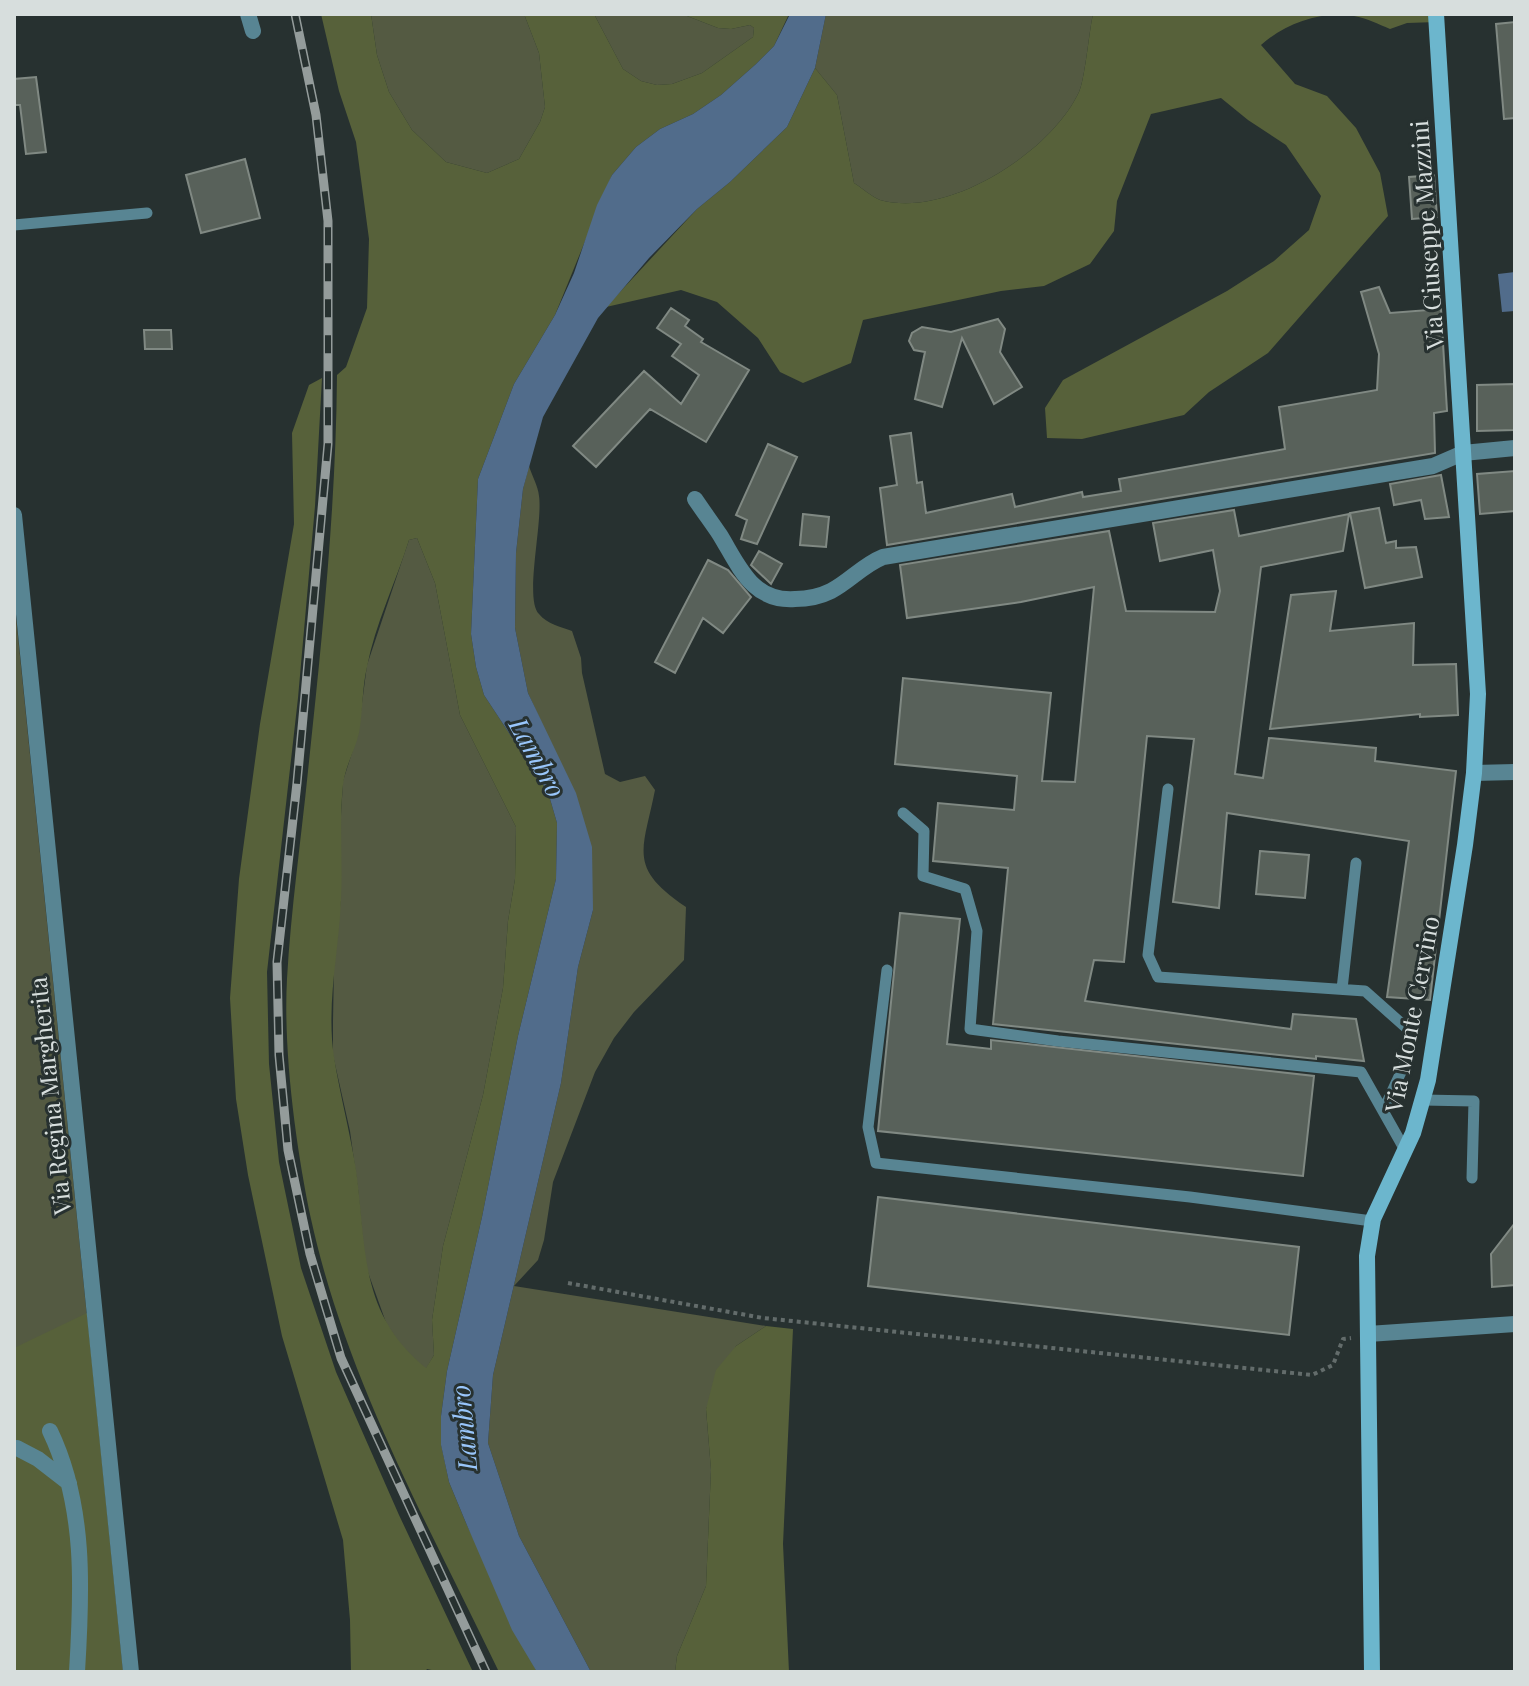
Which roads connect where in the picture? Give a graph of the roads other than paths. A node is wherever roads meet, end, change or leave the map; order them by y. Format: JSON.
{"nodes":[{"id":1,"x":248,"y":14,"type":"edge"},
{"id":2,"x":1436,"y":14,"type":"edge"},
{"id":3,"x":253,"y":31,"type":"dead end"},
{"id":4,"x":147,"y":213,"type":"dead end"},
{"id":5,"x":14,"y":225,"type":"edge"},
{"id":6,"x":1515,"y":448,"type":"edge"},
{"id":7,"x":1463,"y":453,"type":"junction"},
{"id":8,"x":695,"y":499,"type":"dead end"},
{"id":9,"x":14,"y":515,"type":"edge"},
{"id":10,"x":1515,"y":772,"type":"edge"},
{"id":11,"x":1474,"y":773,"type":"junction"},
{"id":12,"x":1168,"y":789,"type":"dead end"},
{"id":13,"x":903,"y":813,"type":"dead end"},
{"id":14,"x":1356,"y":863,"type":"dead end"},
{"id":15,"x":887,"y":970,"type":"dead end"},
{"id":16,"x":1342,"y":989,"type":"junction"},
{"id":17,"x":1423,"y":1100,"type":"junction"},
{"id":18,"x":1383,"y":1111,"type":"junction"},
{"id":19,"x":1405,"y":1150,"type":"junction"},
{"id":20,"x":1472,"y":1178,"type":"dead end"},
{"id":21,"x":1372,"y":1221,"type":"junction"},
{"id":22,"x":1515,"y":1324,"type":"edge"},
{"id":23,"x":1368,"y":1334,"type":"junction"},
{"id":24,"x":50,"y":1431,"type":"dead end"},
{"id":25,"x":17,"y":1448,"type":"dead end"},
{"id":26,"x":69,"y":1484,"type":"junction"},
{"id":27,"x":77,"y":1672,"type":"edge"},
{"id":28,"x":131,"y":1672,"type":"edge"},
{"id":29,"x":1372,"y":1672,"type":"edge"}],
"edges":[{"from":1,"to":3,"type":"street"},
{"from":2,"to":7,"type":"street","name":"Via Giuseppe Mazzini"},
{"from":4,"to":5,"type":"lane"},
{"from":6,"to":7,"type":"street"},
{"from":7,"to":8,"type":"street"},
{"from":7,"to":11,"type":"street","name":"Via Monte Cervino"},
{"from":9,"to":28,"type":"street","name":"Via Regina Margherita"},
{"from":10,"to":11,"type":"street"},
{"from":11,"to":17,"type":"street","name":"Via Monte Cervino"},
{"from":12,"to":16,"type":"lane"},
{"from":13,"to":18,"type":"lane"},
{"from":14,"to":16,"type":"lane"},
{"from":15,"to":21,"type":"lane"},
{"from":16,"to":18,"type":"lane"},
{"from":17,"to":19,"type":"street","name":"Via Monte Cervino"},
{"from":17,"to":20,"type":"lane"},
{"from":18,"to":19,"type":"lane"},
{"from":19,"to":21,"type":"street","name":"Via Monte Cervino"},
{"from":21,"to":23,"type":"street","name":"Via Monte Cervino"},
{"from":22,"to":23,"type":"street"},
{"from":23,"to":29,"type":"street","name":"Via Monte Cervino"},
{"from":24,"to":26,"type":"street"},
{"from":25,"to":26,"type":"street"},
{"from":26,"to":27,"type":"street"}]}
